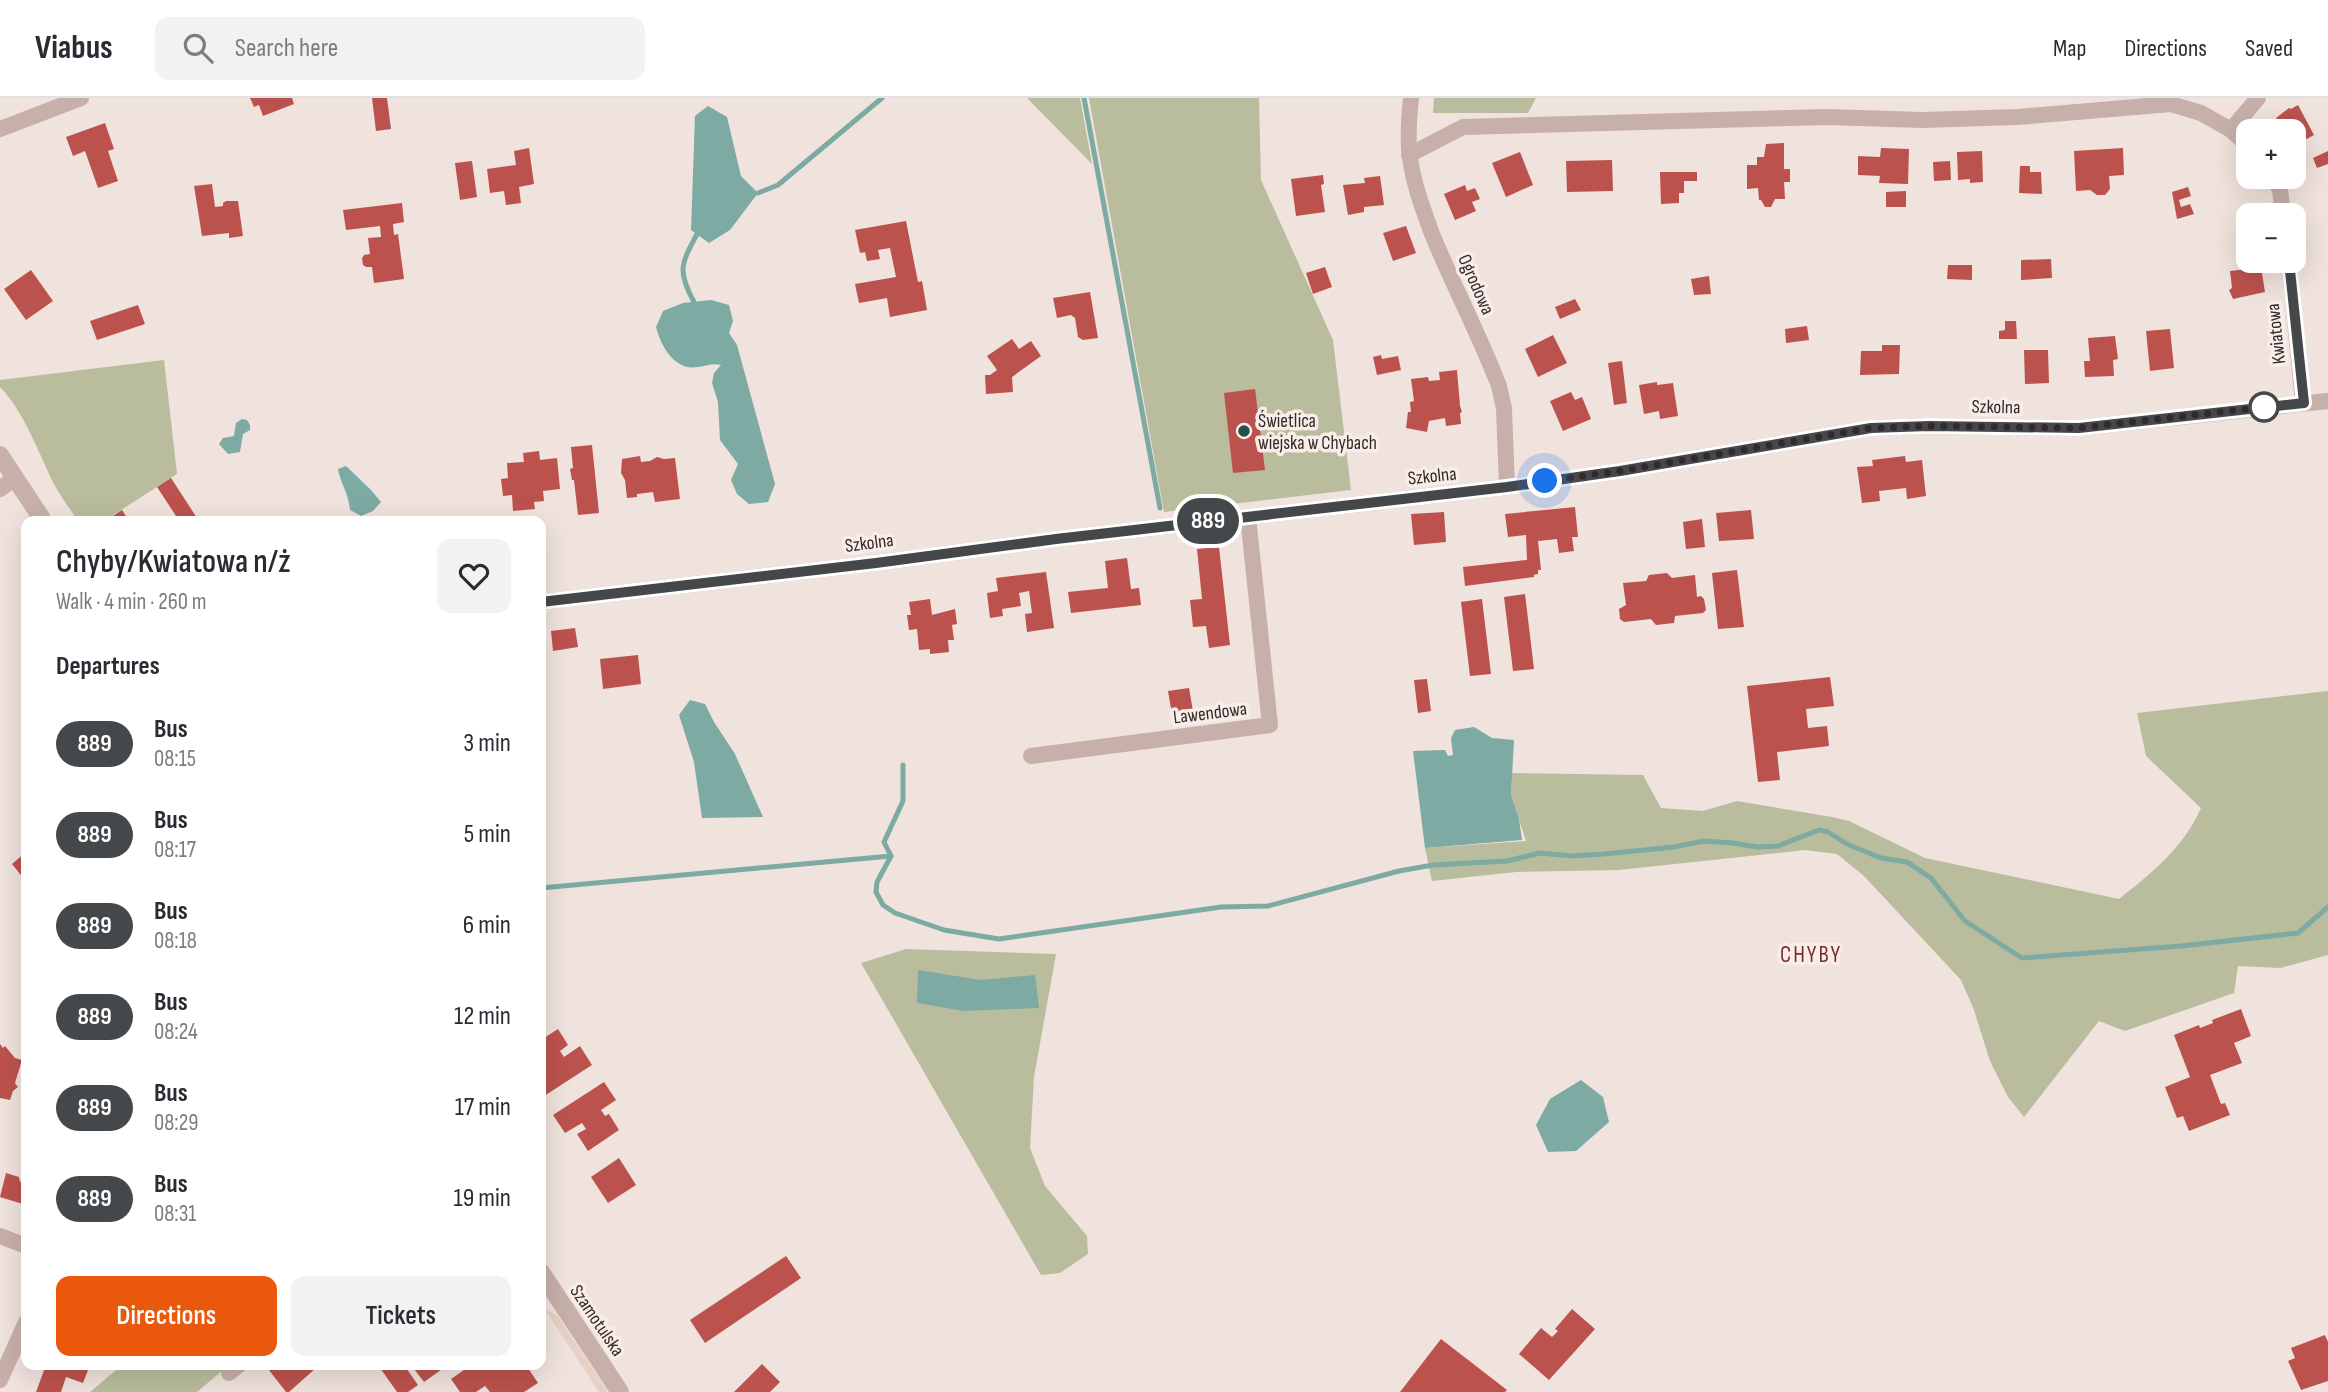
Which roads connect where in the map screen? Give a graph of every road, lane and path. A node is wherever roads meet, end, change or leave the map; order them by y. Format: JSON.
{"nodes":[{"id":1,"x":81,"y":98,"type":"edge"},
{"id":2,"x":1411,"y":98,"type":"edge"},
{"id":3,"x":2258,"y":98,"type":"edge"},
{"id":4,"x":0,"y":128,"type":"edge"},
{"id":5,"x":2231,"y":130,"type":"junction"},
{"id":6,"x":2236,"y":135,"type":"edge"},
{"id":7,"x":1409,"y":155,"type":"junction"},
{"id":8,"x":2290,"y":273,"type":"edge"},
{"id":9,"x":2328,"y":401,"type":"edge"},
{"id":10,"x":2304,"y":403,"type":"junction"},
{"id":11,"x":0,"y":455,"type":"edge"},
{"id":12,"x":15,"y":478,"type":"junction"},
{"id":13,"x":1507,"y":487,"type":"junction"},
{"id":14,"x":0,"y":489,"type":"edge"},
{"id":15,"x":40,"y":516,"type":"edge"},
{"id":16,"x":1248,"y":517,"type":"junction"},
{"id":17,"x":546,"y":601,"type":"edge"},
{"id":18,"x":1031,"y":756,"type":"dead end"},
{"id":19,"x":0,"y":1236,"type":"edge"},
{"id":20,"x":21,"y":1244,"type":"edge"},
{"id":21,"x":546,"y":1280,"type":"edge"},
{"id":22,"x":21,"y":1333,"type":"edge"},
{"id":23,"x":0,"y":1380,"type":"edge"},
{"id":24,"x":620,"y":1392,"type":"edge"}],
"edges":[{"from":1,"to":4,"type":"street"},
{"from":2,"to":7,"type":"street","name":"Ogrodowa"},
{"from":3,"to":5,"type":"street"},
{"from":5,"to":6,"type":"street"},
{"from":5,"to":7,"type":"street"},
{"from":7,"to":13,"type":"street","name":"Ogrodowa"},
{"from":8,"to":10,"type":"street","name":"Kwiatowa"},
{"from":9,"to":10,"type":"street","name":"Szkolna"},
{"from":10,"to":13,"type":"street","name":"Szkolna"},
{"from":11,"to":12,"type":"street"},
{"from":12,"to":14,"type":"street"},
{"from":12,"to":15,"type":"street"},
{"from":13,"to":16,"type":"street","name":"Szkolna"},
{"from":16,"to":17,"type":"street","name":"Szkolna"},
{"from":16,"to":18,"type":"street","name":"Lawendowa"},
{"from":19,"to":20,"type":"street"},
{"from":21,"to":24,"type":"street","name":"Szamotulska"},
{"from":22,"to":23,"type":"street"}]}
